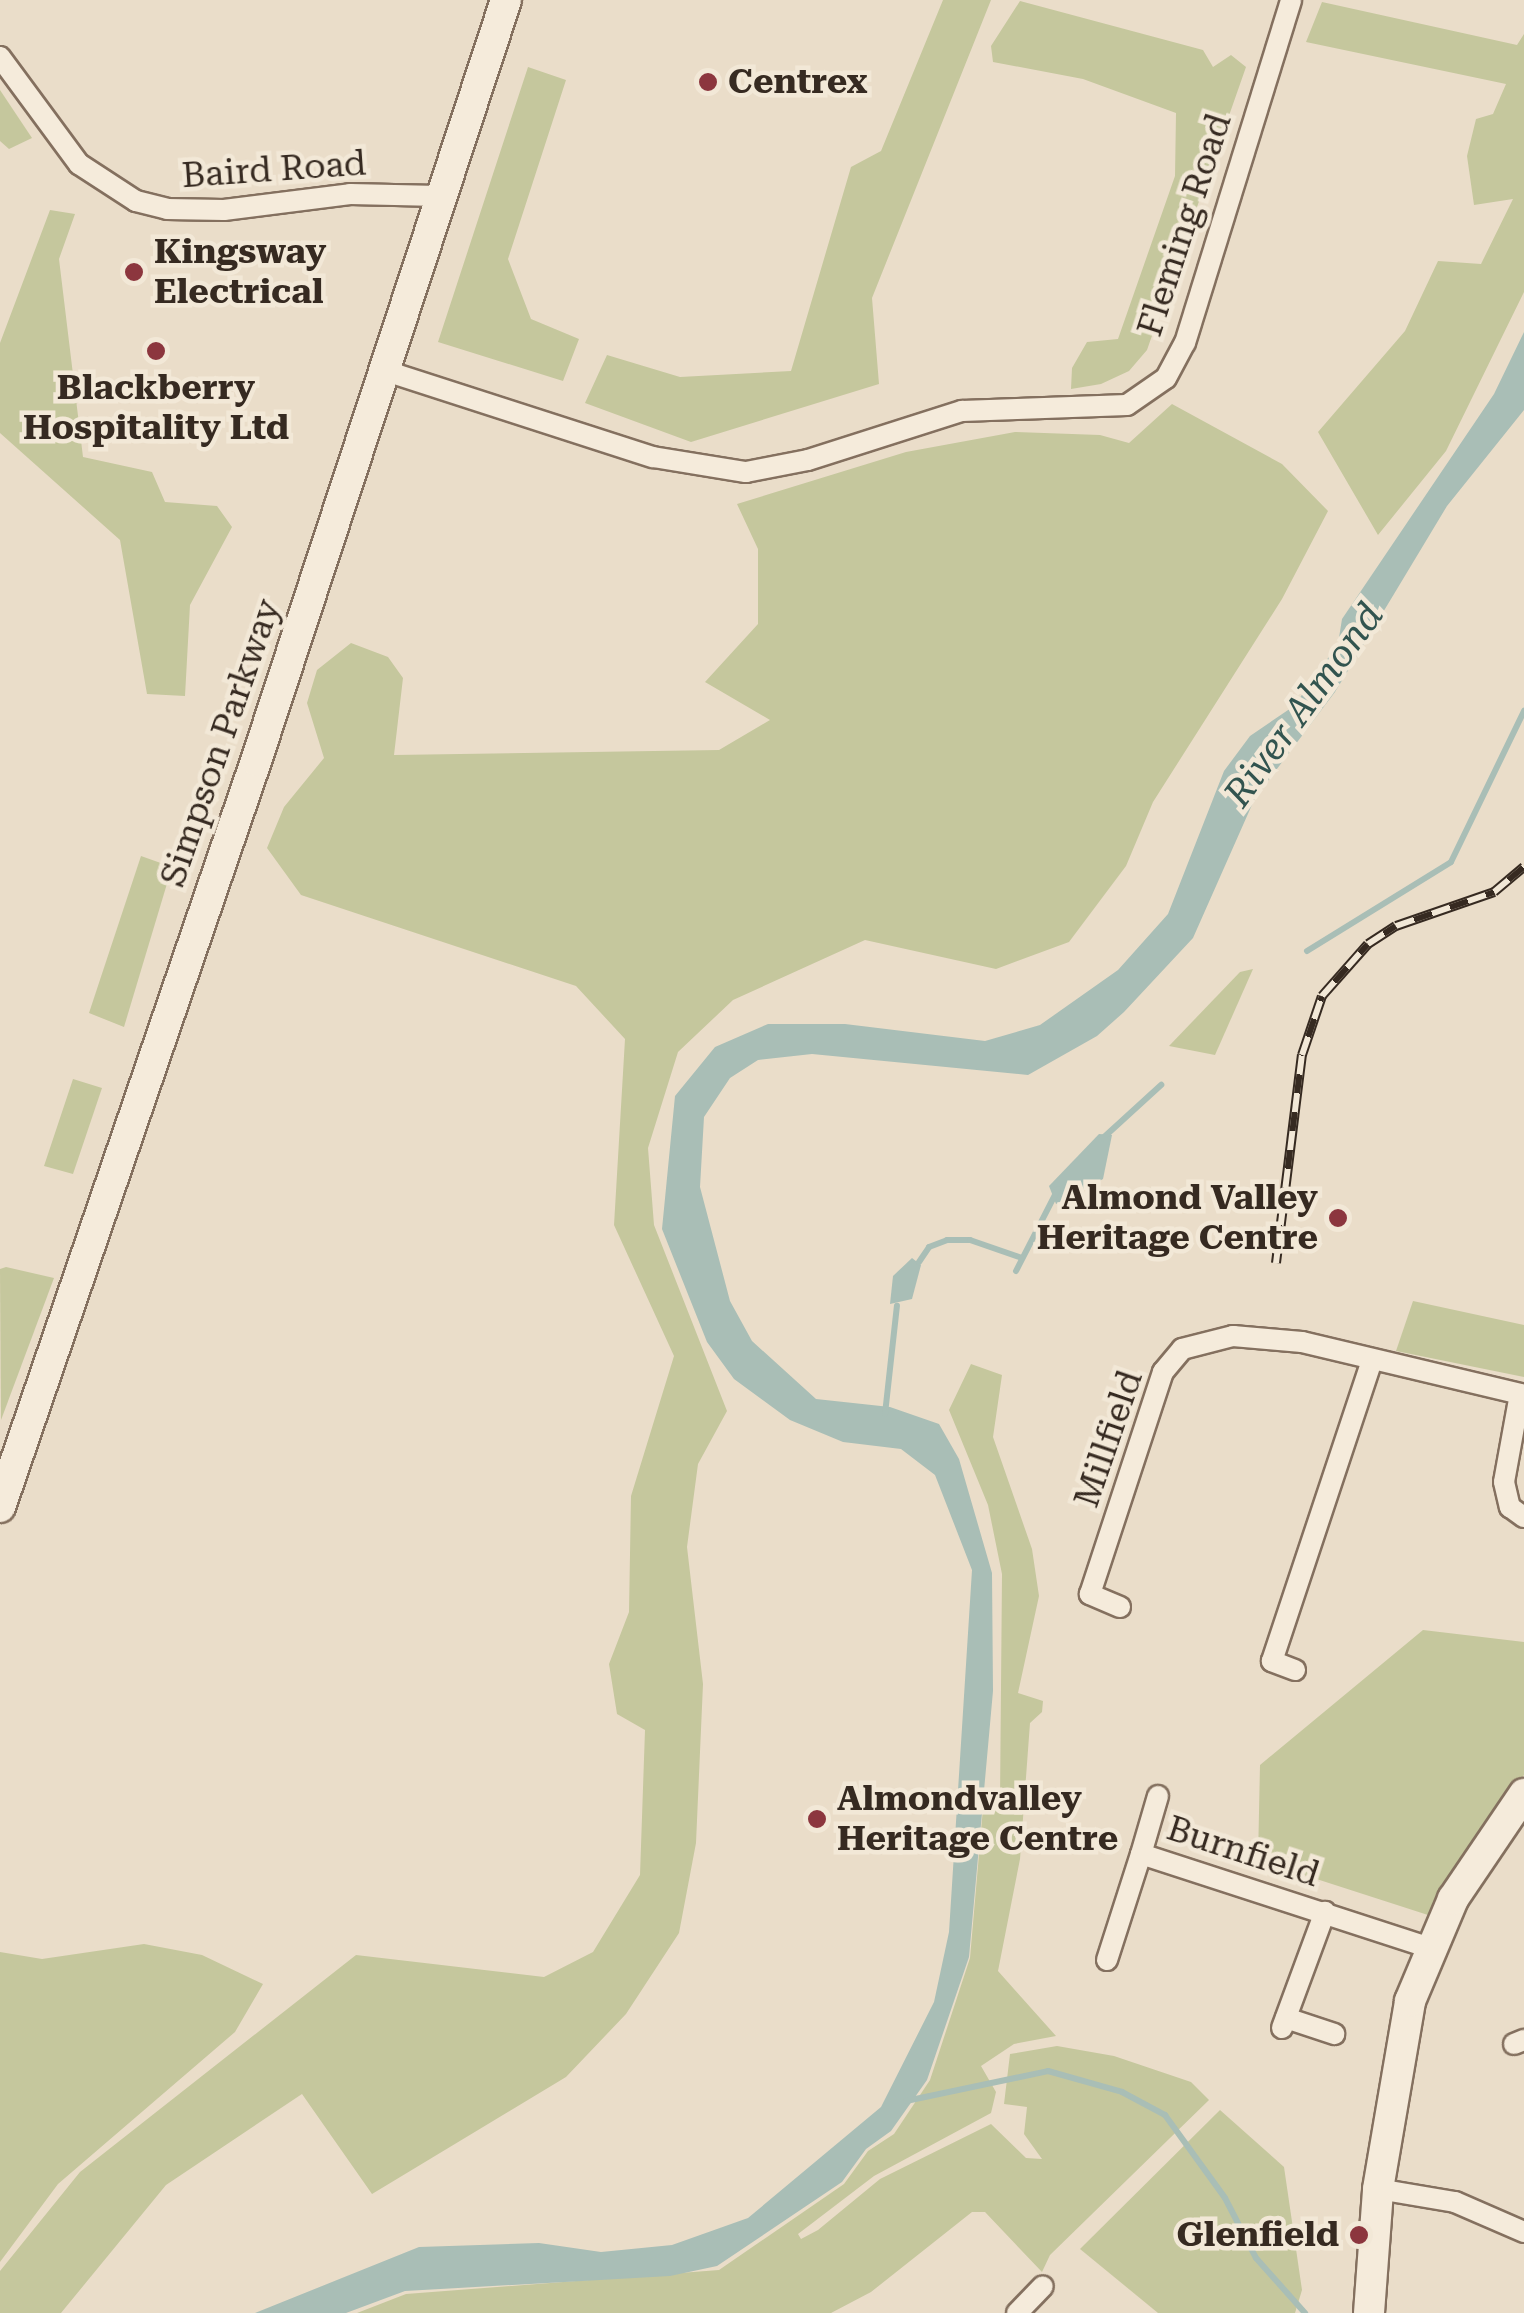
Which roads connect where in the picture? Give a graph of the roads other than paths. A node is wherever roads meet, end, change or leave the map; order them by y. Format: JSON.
{"nodes":[{"id":1,"x":506,"y":0,"type":"edge"},
{"id":2,"x":1291,"y":0,"type":"edge"},
{"id":3,"x":0,"y":56,"type":"edge"},
{"id":4,"x":440,"y":196,"type":"junction"},
{"id":5,"x":383,"y":370,"type":"junction"},
{"id":6,"x":1372,"y":1360,"type":"junction"},
{"id":7,"x":1522,"y":1395,"type":"edge"},
{"id":8,"x":0,"y":1507,"type":"edge"},
{"id":9,"x":1524,"y":1517,"type":"edge"},
{"id":10,"x":1120,"y":1607,"type":"dead end"},
{"id":11,"x":1294,"y":1670,"type":"dead end"},
{"id":12,"x":1524,"y":1794,"type":"edge"},
{"id":13,"x":1158,"y":1796,"type":"dead end"},
{"id":14,"x":1140,"y":1854,"type":"junction"},
{"id":15,"x":1325,"y":1912,"type":"junction"},
{"id":16,"x":1430,"y":1948,"type":"junction"},
{"id":17,"x":1107,"y":1960,"type":"dead end"},
{"id":18,"x":1334,"y":2034,"type":"dead end"},
{"id":19,"x":1378,"y":2189,"type":"junction"},
{"id":20,"x":1524,"y":2232,"type":"edge"},
{"id":21,"x":1043,"y":2286,"type":"dead end"},
{"id":22,"x":1369,"y":2311,"type":"edge"},
{"id":23,"x":1017,"y":2313,"type":"edge"}],
"edges":[{"from":1,"to":4,"type":"main road","name":"Simpson Parkway"},
{"from":2,"to":5,"type":"street","name":"Fleming Road"},
{"from":3,"to":4,"type":"street","name":"Baird Road"},
{"from":4,"to":5,"type":"main road","name":"Simpson Parkway"},
{"from":5,"to":8,"type":"main road","name":"Simpson Parkway"},
{"from":6,"to":7,"type":"street","name":"Millfield"},
{"from":6,"to":10,"type":"street","name":"Millfield"},
{"from":6,"to":11,"type":"street"},
{"from":7,"to":9,"type":"street","name":"Millfield"},
{"from":12,"to":16,"type":"main road"},
{"from":13,"to":14,"type":"street","name":"Burnfield"},
{"from":14,"to":15,"type":"street","name":"Burnfield"},
{"from":14,"to":17,"type":"street","name":"Burnfield"},
{"from":15,"to":16,"type":"street","name":"Burnfield"},
{"from":15,"to":18,"type":"street","name":"Burnfield"},
{"from":16,"to":19,"type":"main road"},
{"from":19,"to":20,"type":"street"},
{"from":19,"to":22,"type":"main road"},
{"from":21,"to":23,"type":"street"}]}
